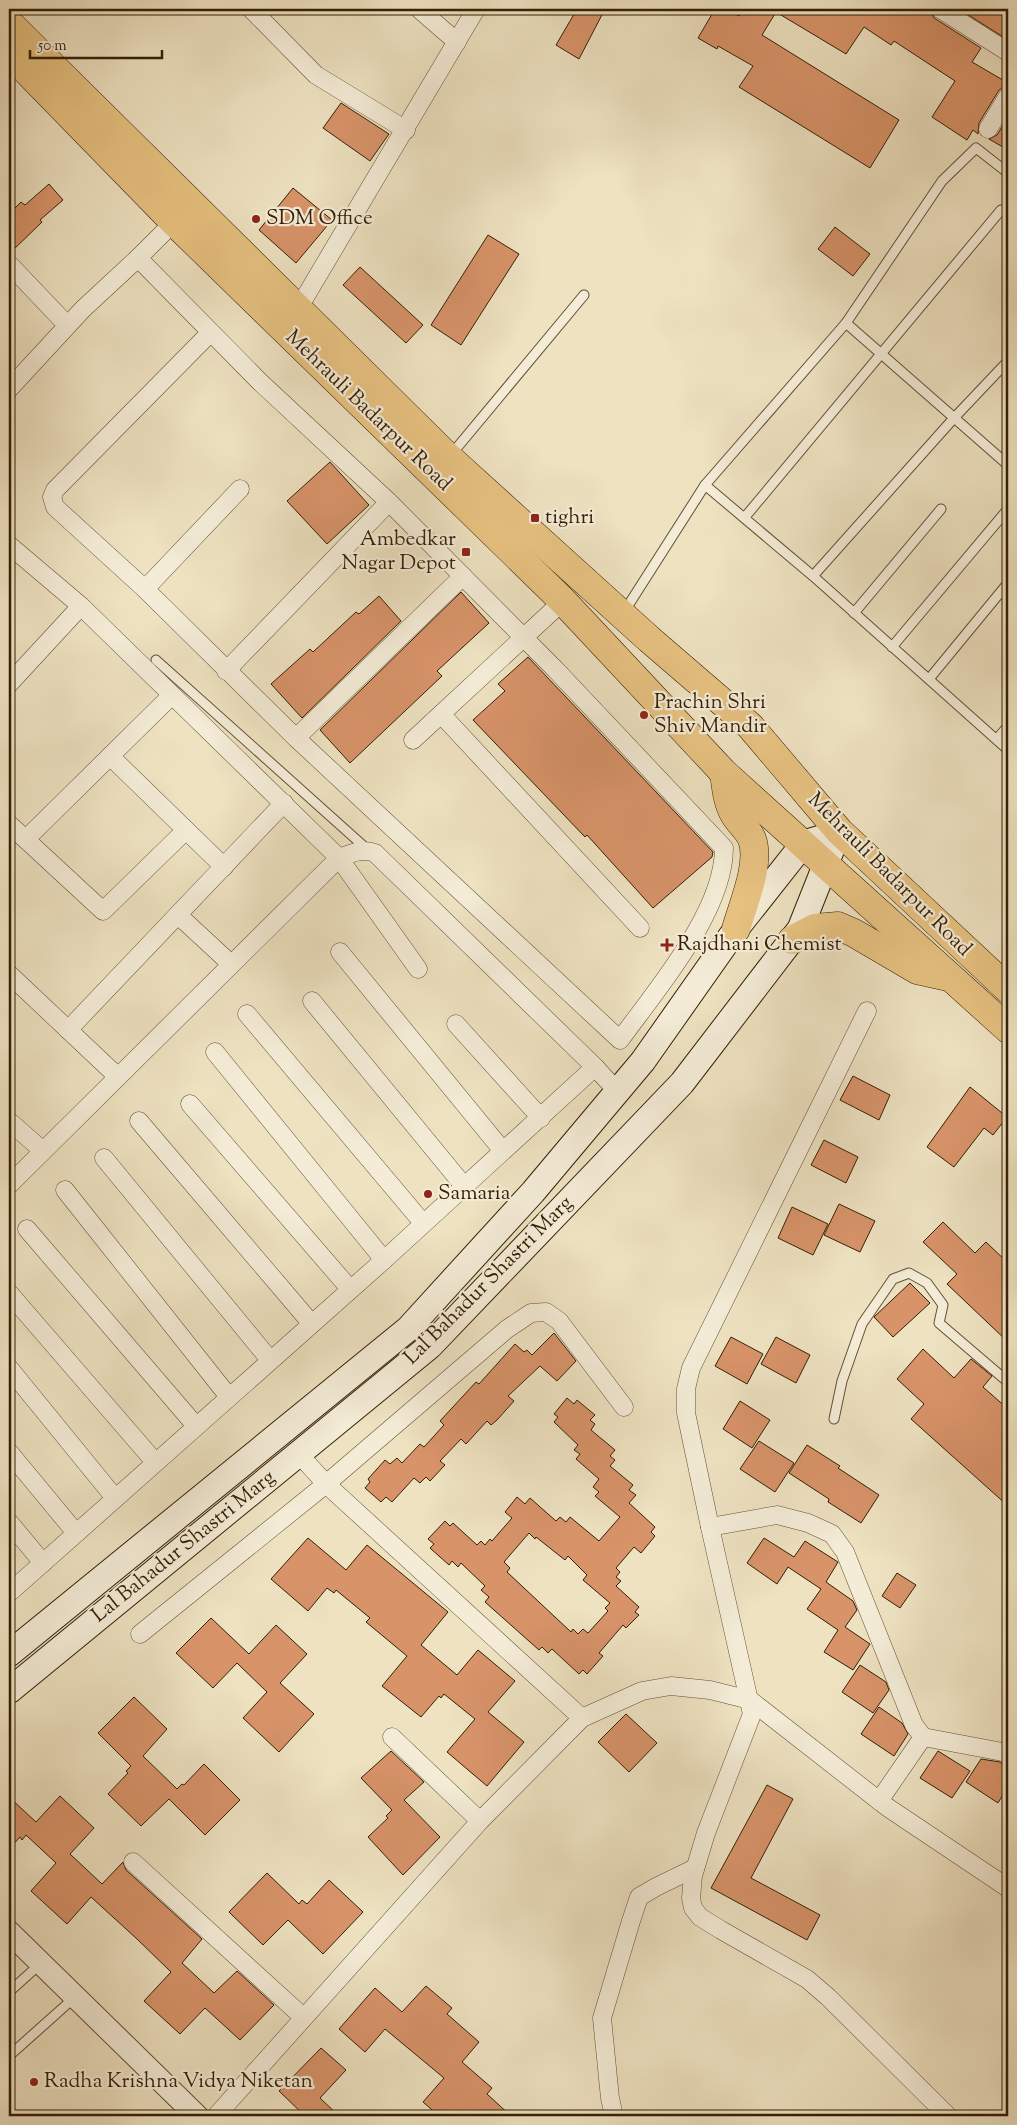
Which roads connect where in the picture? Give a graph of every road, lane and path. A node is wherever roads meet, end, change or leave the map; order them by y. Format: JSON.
{"nodes":[{"id":1,"x":251,"y":9,"type":"edge"},
{"id":2,"x":419,"y":9,"type":"edge"},
{"id":3,"x":476,"y":9,"type":"edge"},
{"id":4,"x":940,"y":9,"type":"edge"},
{"id":5,"x":9,"y":23,"type":"edge"},
{"id":6,"x":457,"y":42,"type":"junction"},
{"id":7,"x":1008,"y":52,"type":"edge"},
{"id":8,"x":9,"y":53,"type":"edge"},
{"id":9,"x":1008,"y":96,"type":"edge"},
{"id":10,"x":81,"y":111,"type":"junction"},
{"id":11,"x":988,"y":129,"type":"dead end"},
{"id":12,"x":406,"y":130,"type":"junction"},
{"id":13,"x":1008,"y":173,"type":"edge"},
{"id":14,"x":1001,"y":210,"type":"dead end"},
{"id":15,"x":174,"y":222,"type":"junction"},
{"id":16,"x":138,"y":258,"type":"junction"},
{"id":17,"x":9,"y":264,"type":"edge"},
{"id":18,"x":584,"y":295,"type":"dead end"},
{"id":19,"x":298,"y":309,"type":"junction"},
{"id":20,"x":846,"y":323,"type":"junction"},
{"id":21,"x":67,"y":325,"type":"junction"},
{"id":22,"x":211,"y":332,"type":"junction"},
{"id":23,"x":881,"y":355,"type":"junction"},
{"id":24,"x":1008,"y":361,"type":"edge"},
{"id":25,"x":9,"y":389,"type":"edge"},
{"id":26,"x":954,"y":418,"type":"junction"},
{"id":27,"x":1008,"y":465,"type":"edge"},
{"id":28,"x":441,"y":466,"type":"junction"},
{"id":29,"x":705,"y":485,"type":"junction"},
{"id":30,"x":240,"y":489,"type":"dead end"},
{"id":31,"x":389,"y":502,"type":"junction"},
{"id":32,"x":1008,"y":508,"type":"edge"},
{"id":33,"x":940,"y":509,"type":"dead end"},
{"id":34,"x":745,"y":516,"type":"junction"},
{"id":35,"x":9,"y":545,"type":"edge"},
{"id":36,"x":462,"y":576,"type":"junction"},
{"id":37,"x":814,"y":576,"type":"junction"},
{"id":38,"x":1008,"y":583,"type":"edge"},
{"id":39,"x":145,"y":589,"type":"junction"},
{"id":40,"x":563,"y":602,"type":"junction"},
{"id":41,"x":81,"y":606,"type":"junction"},
{"id":42,"x":854,"y":613,"type":"junction"},
{"id":43,"x":622,"y":614,"type":"junction"},
{"id":44,"x":524,"y":638,"type":"junction"},
{"id":45,"x":892,"y":647,"type":"junction"},
{"id":46,"x":156,"y":660,"type":"dead end"},
{"id":47,"x":226,"y":671,"type":"junction"},
{"id":48,"x":929,"y":679,"type":"junction"},
{"id":49,"x":9,"y":684,"type":"edge"},
{"id":50,"x":172,"y":695,"type":"junction"},
{"id":51,"x":441,"y":714,"type":"junction"},
{"id":52,"x":1008,"y":726,"type":"edge"},
{"id":53,"x":296,"y":738,"type":"junction"},
{"id":54,"x":997,"y":739,"type":"junction"},
{"id":55,"x":413,"y":740,"type":"dead end"},
{"id":56,"x":1008,"y":750,"type":"edge"},
{"id":57,"x":110,"y":756,"type":"junction"},
{"id":58,"x":724,"y":773,"type":"junction"},
{"id":59,"x":284,"y":803,"type":"junction"},
{"id":60,"x":9,"y":824,"type":"edge"},
{"id":61,"x":186,"y":830,"type":"junction"},
{"id":62,"x":839,"y":831,"type":"junction"},
{"id":63,"x":26,"y":839,"type":"junction"},
{"id":64,"x":804,"y":844,"type":"junction"},
{"id":65,"x":368,"y":850,"type":"junction"},
{"id":66,"x":340,"y":858,"type":"junction"},
{"id":67,"x":826,"y":864,"type":"junction"},
{"id":68,"x":224,"y":867,"type":"junction"},
{"id":69,"x":178,"y":915,"type":"junction"},
{"id":70,"x":640,"y":928,"type":"dead end"},
{"id":71,"x":736,"y":929,"type":"junction"},
{"id":72,"x":792,"y":940,"type":"junction"},
{"id":73,"x":340,"y":952,"type":"dead end"},
{"id":74,"x":231,"y":964,"type":"junction"},
{"id":75,"x":418,"y":969,"type":"dead end"},
{"id":76,"x":9,"y":974,"type":"edge"},
{"id":77,"x":950,"y":977,"type":"junction"},
{"id":78,"x":1008,"y":989,"type":"edge"},
{"id":79,"x":312,"y":1001,"type":"dead end"},
{"id":80,"x":867,"y":1012,"type":"dead end"},
{"id":81,"x":247,"y":1014,"type":"dead end"},
{"id":82,"x":456,"y":1024,"type":"dead end"},
{"id":83,"x":1008,"y":1029,"type":"edge"},
{"id":84,"x":68,"y":1030,"type":"junction"},
{"id":85,"x":215,"y":1052,"type":"dead end"},
{"id":86,"x":595,"y":1067,"type":"junction"},
{"id":87,"x":117,"y":1076,"type":"junction"},
{"id":88,"x":617,"y":1091,"type":"junction"},
{"id":89,"x":190,"y":1104,"type":"dead end"},
{"id":90,"x":541,"y":1118,"type":"junction"},
{"id":91,"x":9,"y":1121,"type":"edge"},
{"id":92,"x":139,"y":1121,"type":"dead end"},
{"id":93,"x":43,"y":1151,"type":"junction"},
{"id":94,"x":503,"y":1151,"type":"junction"},
{"id":95,"x":104,"y":1158,"type":"dead end"},
{"id":96,"x":9,"y":1185,"type":"edge"},
{"id":97,"x":464,"y":1186,"type":"junction"},
{"id":98,"x":65,"y":1190,"type":"dead end"},
{"id":99,"x":423,"y":1223,"type":"junction"},
{"id":100,"x":27,"y":1229,"type":"dead end"},
{"id":101,"x":384,"y":1260,"type":"junction"},
{"id":102,"x":350,"y":1289,"type":"junction"},
{"id":103,"x":9,"y":1292,"type":"edge"},
{"id":104,"x":311,"y":1323,"type":"junction"},
{"id":105,"x":270,"y":1360,"type":"junction"},
{"id":106,"x":9,"y":1368,"type":"edge"},
{"id":107,"x":1008,"y":1382,"type":"edge"},
{"id":108,"x":229,"y":1397,"type":"junction"},
{"id":109,"x":624,"y":1407,"type":"dead end"},
{"id":110,"x":834,"y":1419,"type":"dead end"},
{"id":111,"x":196,"y":1426,"type":"junction"},
{"id":112,"x":9,"y":1452,"type":"edge"},
{"id":113,"x":298,"y":1453,"type":"junction"},
{"id":114,"x":155,"y":1462,"type":"junction"},
{"id":115,"x":326,"y":1484,"type":"junction"},
{"id":116,"x":115,"y":1498,"type":"junction"},
{"id":117,"x":9,"y":1522,"type":"edge"},
{"id":118,"x":710,"y":1527,"type":"junction"},
{"id":119,"x":76,"y":1533,"type":"junction"},
{"id":120,"x":43,"y":1563,"type":"junction"},
{"id":121,"x":9,"y":1593,"type":"edge"},
{"id":122,"x":140,"y":1634,"type":"dead end"},
{"id":123,"x":9,"y":1654,"type":"edge"},
{"id":124,"x":9,"y":1691,"type":"edge"},
{"id":125,"x":750,"y":1700,"type":"junction"},
{"id":126,"x":582,"y":1718,"type":"junction"},
{"id":127,"x":392,"y":1736,"type":"dead end"},
{"id":128,"x":923,"y":1738,"type":"junction"},
{"id":129,"x":1008,"y":1753,"type":"edge"},
{"id":130,"x":879,"y":1800,"type":"junction"},
{"id":131,"x":480,"y":1821,"type":"junction"},
{"id":132,"x":133,"y":1862,"type":"dead end"},
{"id":133,"x":695,"y":1868,"type":"junction"},
{"id":134,"x":1008,"y":1888,"type":"edge"},
{"id":135,"x":9,"y":1932,"type":"edge"},
{"id":136,"x":41,"y":1963,"type":"junction"},
{"id":137,"x":9,"y":1992,"type":"edge"},
{"id":138,"x":75,"y":1997,"type":"junction"},
{"id":139,"x":303,"y":2018,"type":"junction"},
{"id":140,"x":9,"y":2056,"type":"edge"},
{"id":141,"x":197,"y":2116,"type":"edge"},
{"id":142,"x":216,"y":2116,"type":"edge"},
{"id":143,"x":614,"y":2116,"type":"edge"},
{"id":144,"x":948,"y":2116,"type":"edge"}],
"edges":[{"from":1,"to":12,"type":"street"},
{"from":2,"to":6,"type":"street"},
{"from":3,"to":6,"type":"street"},
{"from":4,"to":7,"type":"street"},
{"from":5,"to":10,"type":"main road","name":"Mehrauli Badarpur Road"},
{"from":6,"to":12,"type":"street"},
{"from":8,"to":10,"type":"main road","name":"Mehrauli Badarpur Road"},
{"from":9,"to":11,"type":"street"},
{"from":10,"to":15,"type":"main road","name":"Mehrauli Badarpur Road"},
{"from":10,"to":19,"type":"main road","name":"Mehrauli Badarpur Road"},
{"from":12,"to":19,"type":"street"},
{"from":13,"to":20,"type":"lane"},
{"from":14,"to":23,"type":"lane"},
{"from":15,"to":16,"type":"street"},
{"from":15,"to":28,"type":"main road","name":"Mehrauli Badarpur Road"},
{"from":16,"to":21,"type":"street"},
{"from":16,"to":22,"type":"street"},
{"from":17,"to":21,"type":"street"},
{"from":18,"to":28,"type":"lane"},
{"from":19,"to":28,"type":"main road","name":"Mehrauli Badarpur Road"},
{"from":20,"to":23,"type":"lane"},
{"from":20,"to":29,"type":"lane"},
{"from":21,"to":25,"type":"street"},
{"from":22,"to":31,"type":"street"},
{"from":22,"to":39,"type":"street"},
{"from":23,"to":26,"type":"lane"},
{"from":23,"to":34,"type":"lane"},
{"from":24,"to":26,"type":"lane"},
{"from":26,"to":27,"type":"lane"},
{"from":26,"to":37,"type":"lane"},
{"from":28,"to":40,"type":"main road","name":"Mehrauli Badarpur Road"},
{"from":28,"to":43,"type":"main road","name":"Mehrauli Badarpur Road"},
{"from":29,"to":34,"type":"lane"},
{"from":29,"to":43,"type":"lane"},
{"from":30,"to":39,"type":"street"},
{"from":31,"to":36,"type":"street"},
{"from":31,"to":47,"type":"street"},
{"from":32,"to":45,"type":"lane"},
{"from":33,"to":42,"type":"lane"},
{"from":34,"to":37,"type":"lane"},
{"from":35,"to":41,"type":"street"},
{"from":36,"to":44,"type":"street"},
{"from":36,"to":53,"type":"street"},
{"from":37,"to":42,"type":"lane"},
{"from":38,"to":48,"type":"lane"},
{"from":39,"to":47,"type":"street"},
{"from":40,"to":44,"type":"street"},
{"from":40,"to":58,"type":"main road","name":"Mehrauli Badarpur Road"},
{"from":41,"to":49,"type":"street"},
{"from":41,"to":50,"type":"street"},
{"from":42,"to":45,"type":"lane"},
{"from":43,"to":62,"type":"main road","name":"Mehrauli Badarpur Road"},
{"from":44,"to":51,"type":"street"},
{"from":44,"to":53,"type":"street"},
{"from":45,"to":48,"type":"lane"},
{"from":46,"to":65,"type":"lane"},
{"from":47,"to":53,"type":"street"},
{"from":48,"to":54,"type":"lane"},
{"from":50,"to":57,"type":"street"},
{"from":50,"to":59,"type":"street"},
{"from":51,"to":55,"type":"street"},
{"from":51,"to":70,"type":"street"},
{"from":52,"to":54,"type":"lane"},
{"from":54,"to":56,"type":"lane"},
{"from":57,"to":61,"type":"street"},
{"from":57,"to":63,"type":"street"},
{"from":58,"to":64,"type":"main road","name":"Mehrauli Badarpur Road"},
{"from":58,"to":71,"type":"main road"},
{"from":59,"to":66,"type":"street"},
{"from":59,"to":68,"type":"street"},
{"from":60,"to":63,"type":"street"},
{"from":61,"to":63,"type":"street"},
{"from":61,"to":68,"type":"street"},
{"from":62,"to":64,"type":"main road"},
{"from":62,"to":67,"type":"main road","name":"Lal Bahadur Shastri Marg"},
{"from":62,"to":78,"type":"main road","name":"Mehrauli Badarpur Road"},
{"from":64,"to":67,"type":"main road","name":"Mehrauli Badarpur Road"},
{"from":64,"to":71,"type":"main road","name":"Lal Bahadur Shastri Marg"},
{"from":65,"to":66,"type":"street"},
{"from":65,"to":86,"type":"street"},
{"from":66,"to":74,"type":"street"},
{"from":66,"to":75,"type":"street"},
{"from":67,"to":72,"type":"main road","name":"Lal Bahadur Shastri Marg"},
{"from":67,"to":77,"type":"main road","name":"Mehrauli Badarpur Road"},
{"from":68,"to":69,"type":"street"},
{"from":69,"to":74,"type":"street"},
{"from":69,"to":84,"type":"street"},
{"from":71,"to":88,"type":"main road","name":"Lal Bahadur Shastri Marg"},
{"from":72,"to":77,"type":"main road"},
{"from":72,"to":113,"type":"main road","name":"Lal Bahadur Shastri Marg"},
{"from":73,"to":94,"type":"street"},
{"from":74,"to":87,"type":"street"},
{"from":76,"to":84,"type":"street"},
{"from":77,"to":83,"type":"main road","name":"Mehrauli Badarpur Road"},
{"from":79,"to":97,"type":"street"},
{"from":80,"to":118,"type":"street"},
{"from":81,"to":99,"type":"street"},
{"from":82,"to":90,"type":"street"},
{"from":84,"to":87,"type":"street"},
{"from":85,"to":101,"type":"street"},
{"from":86,"to":88,"type":"street"},
{"from":86,"to":90,"type":"street"},
{"from":87,"to":93,"type":"street"},
{"from":88,"to":123,"type":"main road","name":"Lal Bahadur Shastri Marg"},
{"from":89,"to":102,"type":"street"},
{"from":90,"to":94,"type":"street"},
{"from":91,"to":93,"type":"street"},
{"from":92,"to":104,"type":"street"},
{"from":93,"to":96,"type":"street"},
{"from":94,"to":97,"type":"street"},
{"from":95,"to":105,"type":"street"},
{"from":97,"to":99,"type":"street"},
{"from":98,"to":108,"type":"street"},
{"from":99,"to":101,"type":"street"},
{"from":100,"to":111,"type":"street"},
{"from":101,"to":102,"type":"street"},
{"from":102,"to":104,"type":"street"},
{"from":103,"to":114,"type":"street"},
{"from":104,"to":105,"type":"street"},
{"from":105,"to":108,"type":"street"},
{"from":106,"to":116,"type":"street"},
{"from":107,"to":110,"type":"lane"},
{"from":108,"to":111,"type":"street"},
{"from":109,"to":115,"type":"street"},
{"from":111,"to":114,"type":"street"},
{"from":112,"to":119,"type":"street"},
{"from":113,"to":115,"type":"street"},
{"from":113,"to":124,"type":"main road","name":"Lal Bahadur Shastri Marg"},
{"from":114,"to":116,"type":"street"},
{"from":115,"to":122,"type":"street"},
{"from":115,"to":126,"type":"street"},
{"from":116,"to":119,"type":"street"},
{"from":117,"to":120,"type":"street"},
{"from":118,"to":125,"type":"street"},
{"from":118,"to":128,"type":"street"},
{"from":119,"to":120,"type":"street"},
{"from":120,"to":121,"type":"street"},
{"from":125,"to":126,"type":"street"},
{"from":125,"to":130,"type":"street"},
{"from":125,"to":133,"type":"street"},
{"from":126,"to":131,"type":"street"},
{"from":127,"to":131,"type":"street"},
{"from":128,"to":129,"type":"street"},
{"from":128,"to":130,"type":"street"},
{"from":130,"to":134,"type":"street"},
{"from":131,"to":139,"type":"street"},
{"from":132,"to":139,"type":"street"},
{"from":133,"to":143,"type":"street"},
{"from":133,"to":144,"type":"street"},
{"from":135,"to":136,"type":"street"},
{"from":136,"to":137,"type":"lane"},
{"from":136,"to":138,"type":"street"},
{"from":138,"to":140,"type":"lane"},
{"from":138,"to":141,"type":"street"},
{"from":139,"to":142,"type":"street"}]}
